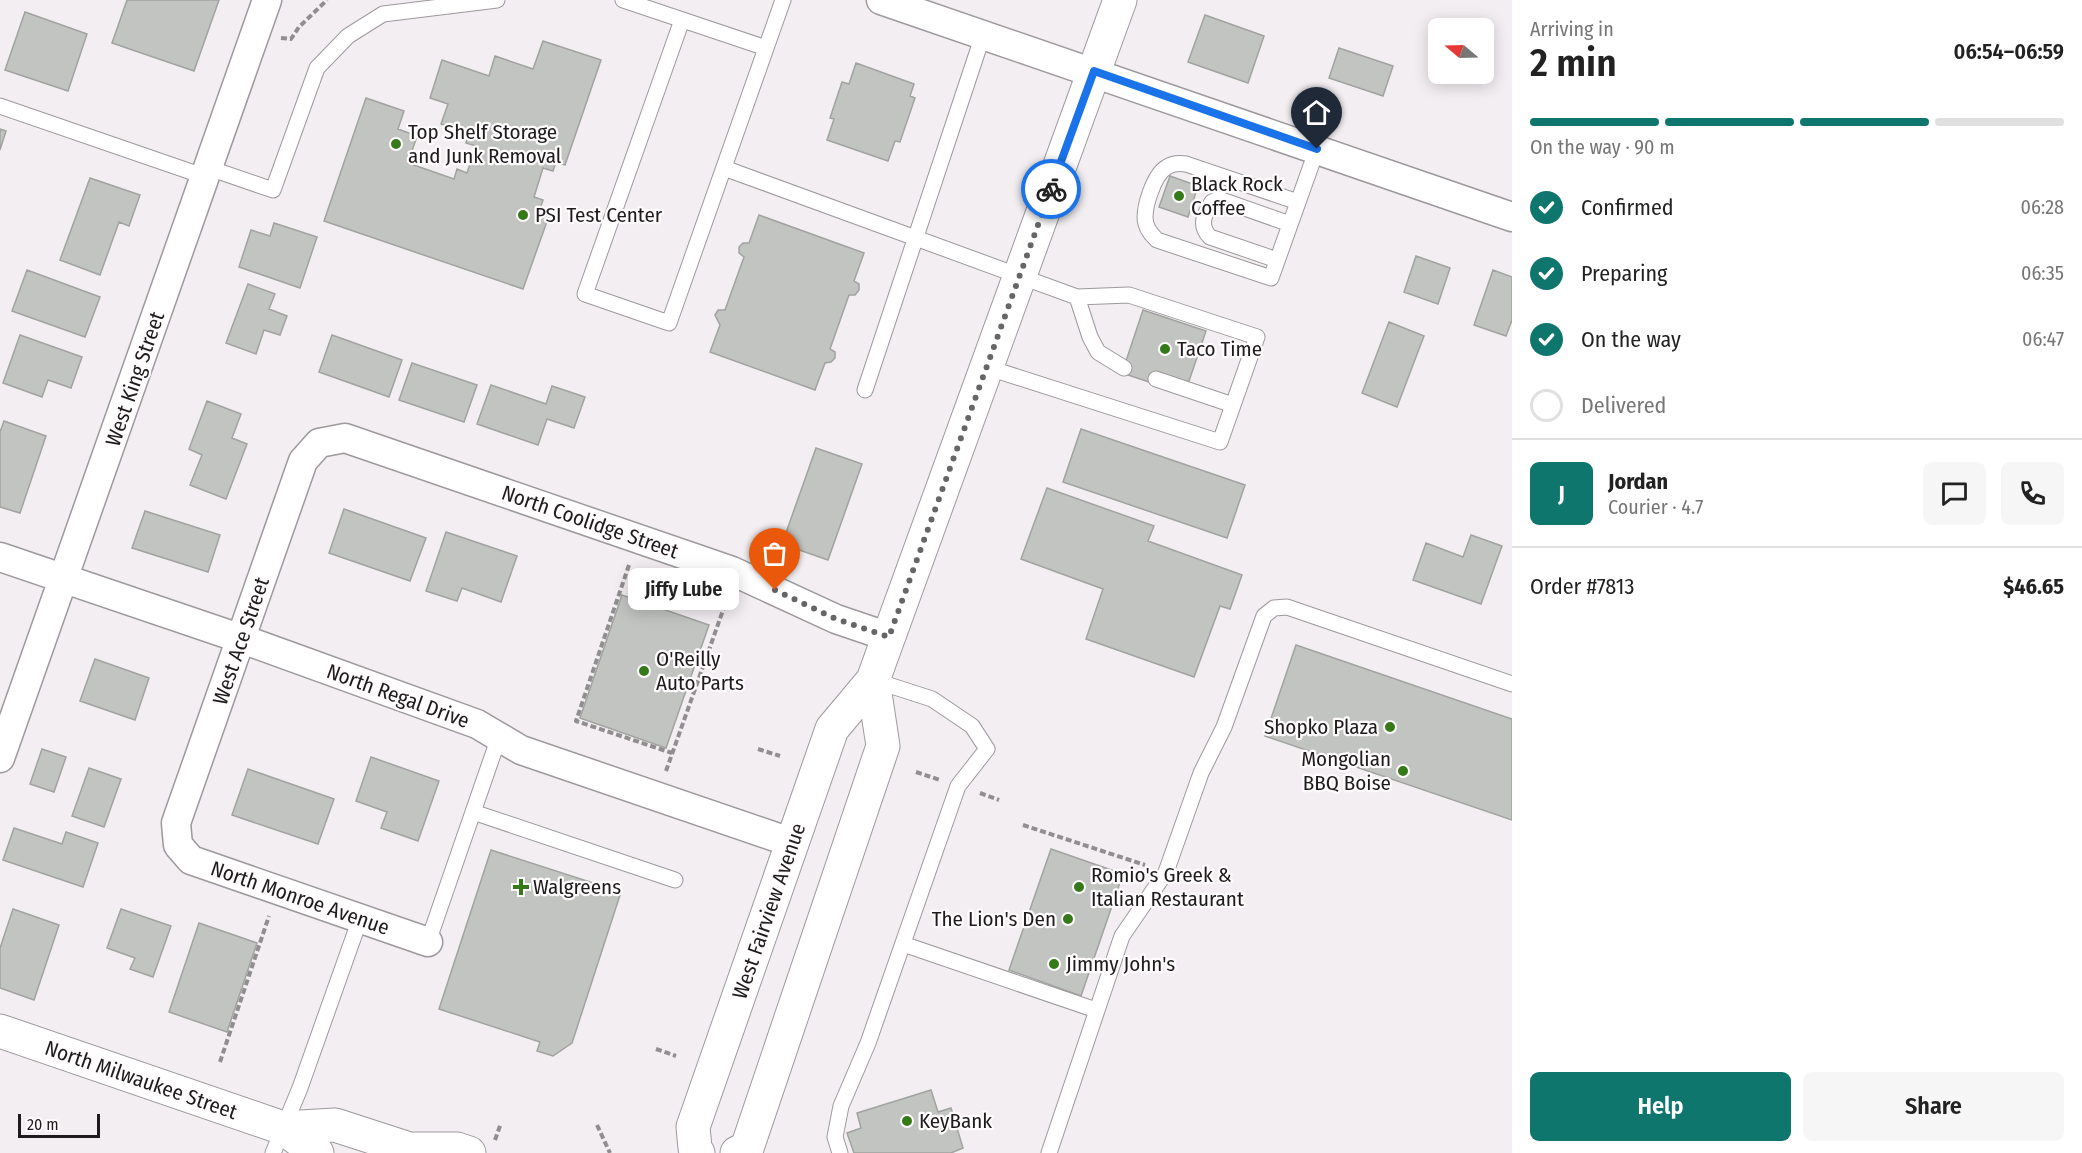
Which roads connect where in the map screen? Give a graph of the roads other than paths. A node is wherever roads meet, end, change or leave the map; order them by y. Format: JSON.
{"nodes":[{"id":1,"x":267,"y":0,"type":"edge"},
{"id":2,"x":497,"y":0,"type":"edge"},
{"id":3,"x":623,"y":0,"type":"edge"},
{"id":4,"x":783,"y":0,"type":"edge"},
{"id":5,"x":881,"y":0,"type":"edge"},
{"id":6,"x":1120,"y":0,"type":"edge"},
{"id":7,"x":930,"y":8,"type":"edge"},
{"id":8,"x":682,"y":20,"type":"junction"},
{"id":9,"x":983,"y":35,"type":"junction"},
{"id":10,"x":766,"y":48,"type":"junction"},
{"id":11,"x":1094,"y":71,"type":"junction"},
{"id":12,"x":0,"y":106,"type":"edge"},
{"id":13,"x":1317,"y":149,"type":"junction"},
{"id":14,"x":724,"y":168,"type":"junction"},
{"id":15,"x":208,"y":173,"type":"junction"},
{"id":16,"x":1298,"y":202,"type":"junction"},
{"id":17,"x":1512,"y":217,"type":"edge"},
{"id":18,"x":1290,"y":224,"type":"junction"},
{"id":19,"x":916,"y":240,"type":"junction"},
{"id":20,"x":1278,"y":260,"type":"junction"},
{"id":21,"x":1019,"y":278,"type":"junction"},
{"id":22,"x":1077,"y":297,"type":"junction"},
{"id":23,"x":986,"y":367,"type":"junction"},
{"id":24,"x":1124,"y":368,"type":"dead end"},
{"id":25,"x":1156,"y":380,"type":"dead end"},
{"id":26,"x":865,"y":390,"type":"dead end"},
{"id":27,"x":1233,"y":405,"type":"junction"},
{"id":28,"x":319,"y":443,"type":"joint"},
{"id":29,"x":0,"y":557,"type":"edge"},
{"id":30,"x":65,"y":579,"type":"junction"},
{"id":31,"x":889,"y":637,"type":"junction"},
{"id":32,"x":242,"y":639,"type":"junction"},
{"id":33,"x":873,"y":680,"type":"junction"},
{"id":34,"x":1512,"y":684,"type":"edge"},
{"id":35,"x":499,"y":737,"type":"junction"},
{"id":36,"x":0,"y":758,"type":"edge"},
{"id":37,"x":473,"y":812,"type":"junction"},
{"id":38,"x":793,"y":843,"type":"junction"},
{"id":39,"x":178,"y":845,"type":"joint"},
{"id":40,"x":675,"y":880,"type":"dead end"},
{"id":41,"x":360,"y":919,"type":"junction"},
{"id":42,"x":428,"y":942,"type":"joint"},
{"id":43,"x":903,"y":944,"type":"junction"},
{"id":44,"x":1096,"y":1010,"type":"junction"},
{"id":45,"x":0,"y":1031,"type":"edge"},
{"id":46,"x":278,"y":1141,"type":"edge"},
{"id":47,"x":482,"y":1148,"type":"edge"},
{"id":48,"x":317,"y":1153,"type":"edge"},
{"id":49,"x":698,"y":1153,"type":"edge"},
{"id":50,"x":737,"y":1153,"type":"edge"},
{"id":51,"x":840,"y":1153,"type":"edge"},
{"id":52,"x":1049,"y":1153,"type":"edge"}],
"edges":[{"from":1,"to":15,"type":"street","name":"West King Street"},
{"from":2,"to":15,"type":"lane"},
{"from":3,"to":8,"type":"lane"},
{"from":4,"to":10,"type":"lane"},
{"from":5,"to":7,"type":"street"},
{"from":6,"to":11,"type":"main road","name":"West Fairview Avenue"},
{"from":7,"to":9,"type":"street"},
{"from":8,"to":10,"type":"lane"},
{"from":8,"to":14,"type":"lane"},
{"from":9,"to":11,"type":"street"},
{"from":9,"to":19,"type":"lane"},
{"from":10,"to":14,"type":"lane"},
{"from":11,"to":13,"type":"street"},
{"from":11,"to":21,"type":"main road","name":"West Fairview Avenue"},
{"from":12,"to":15,"type":"lane"},
{"from":13,"to":16,"type":"lane"},
{"from":13,"to":17,"type":"street"},
{"from":14,"to":19,"type":"lane"},
{"from":15,"to":30,"type":"street","name":"West King Street"},
{"from":16,"to":18,"type":"lane"},
{"from":16,"to":20,"type":"lane"},
{"from":18,"to":20,"type":"lane"},
{"from":18,"to":20,"type":"lane"},
{"from":19,"to":21,"type":"lane"},
{"from":19,"to":26,"type":"lane"},
{"from":21,"to":22,"type":"lane"},
{"from":21,"to":23,"type":"main road","name":"West Fairview Avenue"},
{"from":22,"to":24,"type":"lane"},
{"from":22,"to":27,"type":"lane"},
{"from":23,"to":27,"type":"lane"},
{"from":23,"to":31,"type":"main road","name":"West Fairview Avenue"},
{"from":25,"to":27,"type":"lane"},
{"from":28,"to":31,"type":"street","name":"North Coolidge Street"},
{"from":28,"to":32,"type":"street","name":"West Ace Street"},
{"from":29,"to":30,"type":"street","name":"North Regal Drive"},
{"from":30,"to":32,"type":"street","name":"North Regal Drive"},
{"from":30,"to":36,"type":"street","name":"West King Street"},
{"from":31,"to":33,"type":"main road","name":"West Fairview Avenue"},
{"from":32,"to":35,"type":"street","name":"North Regal Drive"},
{"from":32,"to":39,"type":"street","name":"West Ace Street"},
{"from":33,"to":38,"type":"main road","name":"West Fairview Avenue"},
{"from":33,"to":43,"type":"lane"},
{"from":33,"to":50,"type":"main road","name":"West Fairview Avenue"},
{"from":34,"to":44,"type":"lane"},
{"from":35,"to":37,"type":"lane"},
{"from":35,"to":38,"type":"street","name":"North Regal Drive"},
{"from":37,"to":40,"type":"lane"},
{"from":37,"to":42,"type":"lane"},
{"from":38,"to":49,"type":"main road","name":"West Fairview Avenue"},
{"from":39,"to":41,"type":"street","name":"North Monroe Avenue"},
{"from":41,"to":42,"type":"street","name":"North Monroe Avenue"},
{"from":41,"to":46,"type":"lane"},
{"from":43,"to":44,"type":"lane"},
{"from":43,"to":51,"type":"lane"},
{"from":44,"to":52,"type":"lane"},
{"from":45,"to":46,"type":"main road","name":"North Milwaukee Street"},
{"from":46,"to":47,"type":"main road","name":"North Milwaukee Street"},
{"from":46,"to":48,"type":"main road","name":"North Milwaukee Street"}]}
